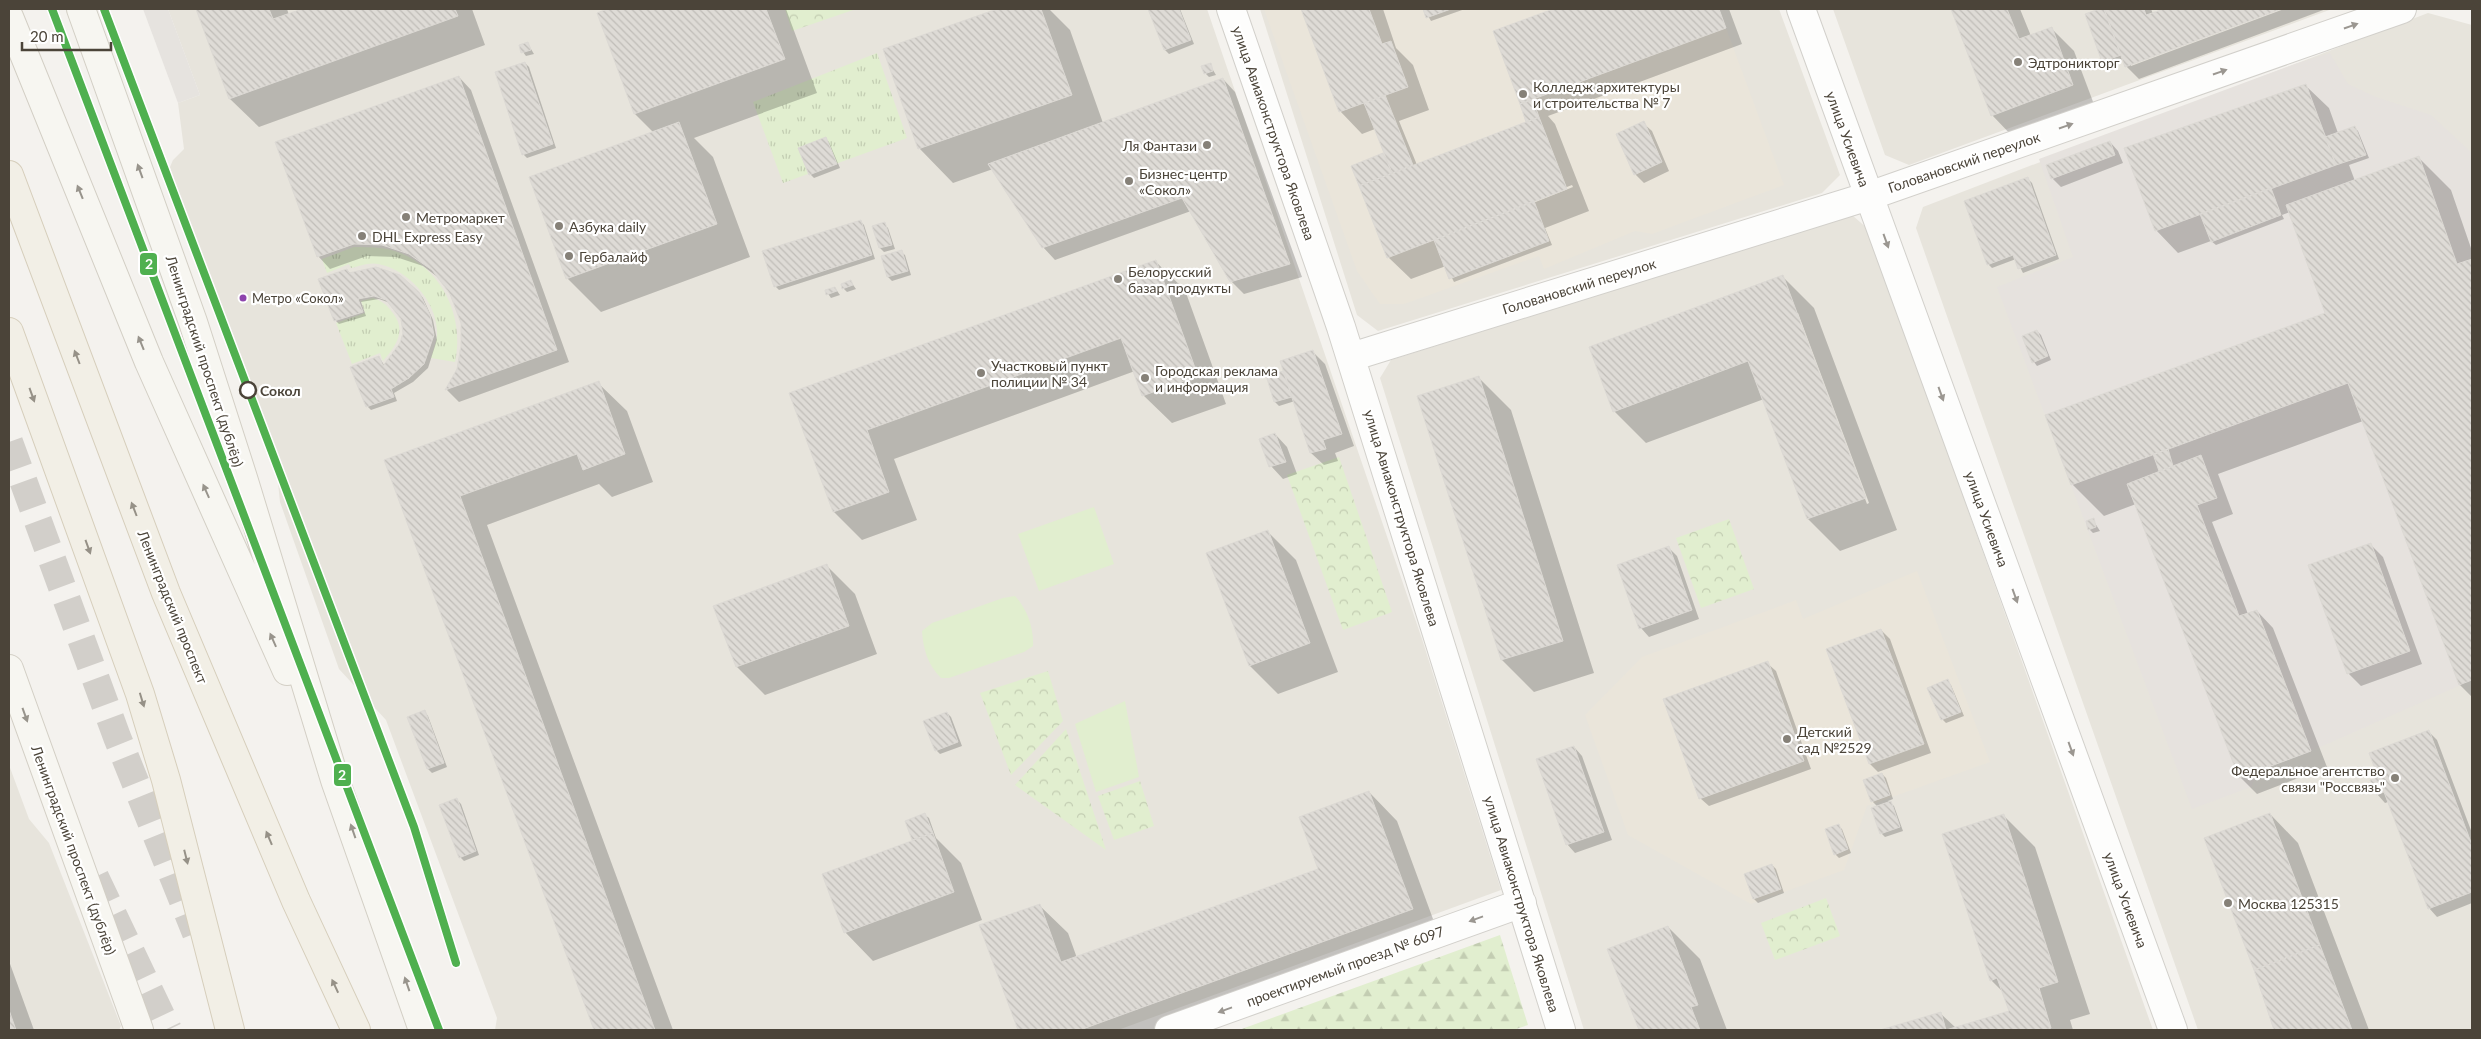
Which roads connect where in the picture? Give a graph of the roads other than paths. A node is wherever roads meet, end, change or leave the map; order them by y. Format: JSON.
{"nodes":[{"id":1,"x":81,"y":9,"type":"edge"},
{"id":2,"x":1231,"y":9,"type":"edge"},
{"id":3,"x":1801,"y":9,"type":"edge"},
{"id":4,"x":2402,"y":9,"type":"edge"},
{"id":5,"x":9,"y":17,"type":"edge"},
{"id":6,"x":9,"y":175,"type":"edge"},
{"id":7,"x":1869,"y":196,"type":"junction"},
{"id":8,"x":9,"y":332,"type":"edge"},
{"id":9,"x":1351,"y":357,"type":"junction"},
{"id":10,"x":9,"y":670,"type":"edge"},
{"id":11,"x":335,"y":780,"type":"junction"},
{"id":12,"x":1522,"y":902,"type":"junction"},
{"id":13,"x":139,"y":1030,"type":"edge"},
{"id":14,"x":230,"y":1030,"type":"edge"},
{"id":15,"x":356,"y":1030,"type":"edge"},
{"id":16,"x":423,"y":1030,"type":"edge"},
{"id":17,"x":1169,"y":1030,"type":"edge"},
{"id":18,"x":1561,"y":1030,"type":"edge"},
{"id":19,"x":2173,"y":1030,"type":"edge"}],
"edges":[{"from":11,"to":1,"type":"main road","name":"Ленинградский проспект (дублёр)","one_way":true},
{"from":2,"to":9,"type":"street","name":"улица Авиаконструктора Яковлева"},
{"from":3,"to":7,"type":"street","name":"улица Усиевича"},
{"from":7,"to":4,"type":"street","name":"Головановский переулок","one_way":true},
{"from":11,"to":5,"type":"main road","one_way":true},
{"from":15,"to":6,"type":"main road","name":"Ленинградский проспект","one_way":true},
{"from":7,"to":9,"type":"street","name":"Головановский переулок"},
{"from":7,"to":19,"type":"street","name":"улица Усиевича","one_way":true},
{"from":8,"to":14,"type":"main road","one_way":true},
{"from":9,"to":12,"type":"street","name":"улица Авиаконструктора Яковлева"},
{"from":10,"to":13,"type":"main road","name":"Ленинградский проспект (дублёр)","one_way":true},
{"from":16,"to":11,"type":"main road","name":"Ленинградский проспект (дублёр)","one_way":true},
{"from":12,"to":17,"type":"street","name":"проектируемый проезд № 6097","one_way":true},
{"from":12,"to":18,"type":"street","name":"улица Авиаконструктора Яковлева"}]}
